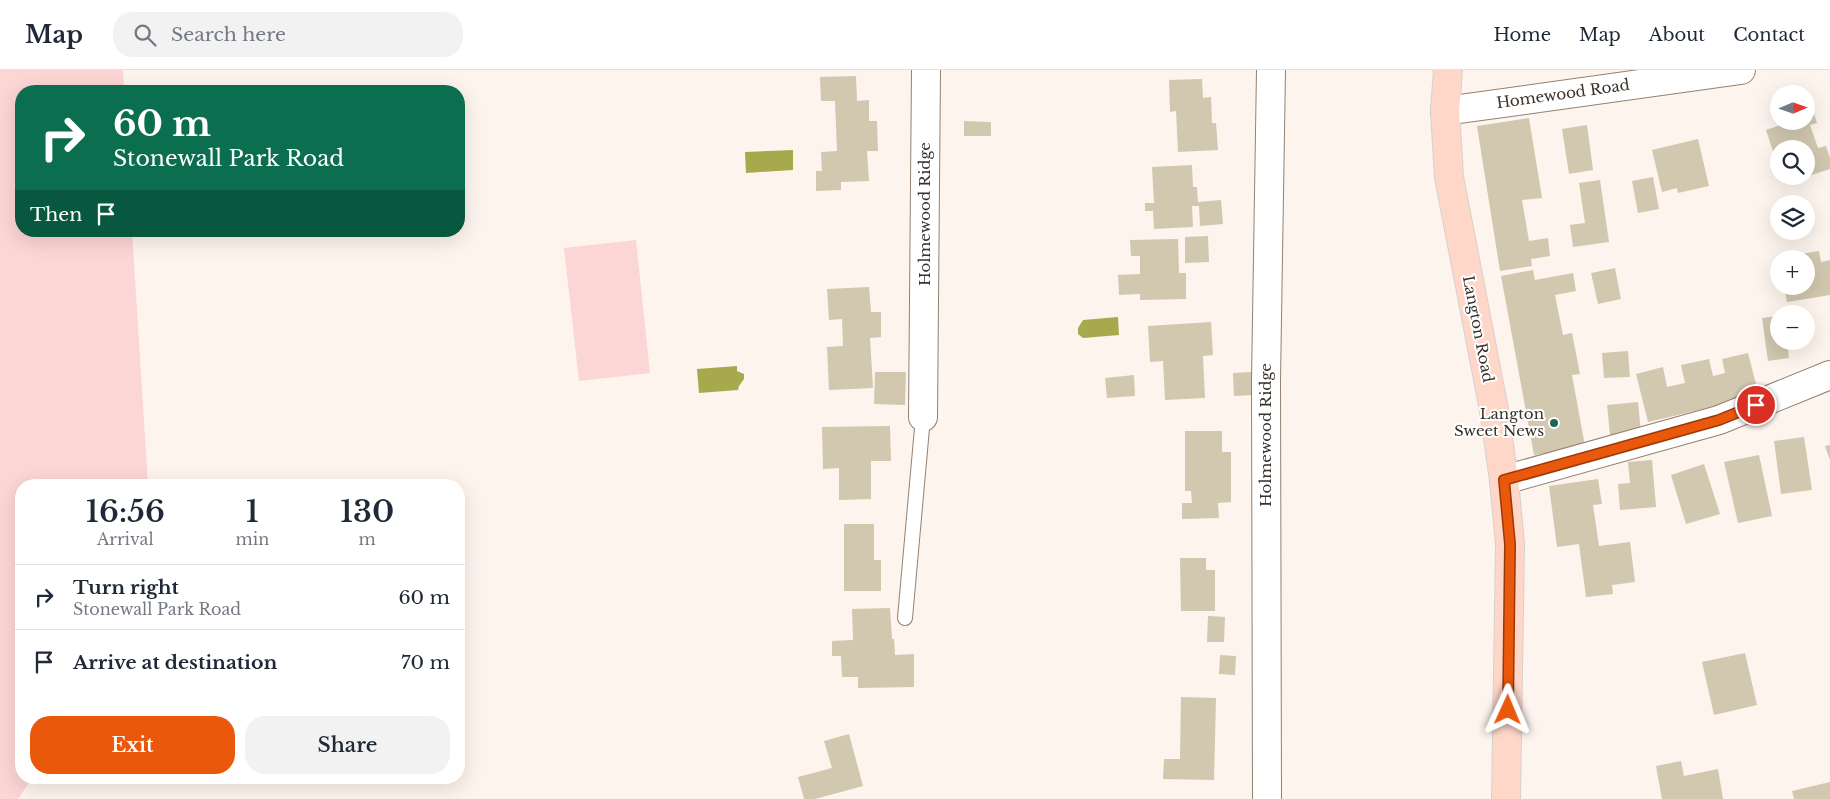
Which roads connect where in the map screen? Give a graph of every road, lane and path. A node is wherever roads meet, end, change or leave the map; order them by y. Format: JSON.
{"nodes":[{"id":1,"x":926,"y":70,"type":"edge"},
{"id":2,"x":1271,"y":70,"type":"edge"},
{"id":3,"x":1448,"y":70,"type":"edge"},
{"id":4,"x":1741,"y":70,"type":"edge"},
{"id":5,"x":1445,"y":111,"type":"junction"},
{"id":6,"x":1830,"y":374,"type":"edge"},
{"id":7,"x":923,"y":417,"type":"joint"},
{"id":8,"x":1504,"y":480,"type":"junction"},
{"id":9,"x":905,"y":618,"type":"dead end"},
{"id":10,"x":1267,"y":799,"type":"edge"},
{"id":11,"x":1506,"y":799,"type":"edge"}],
"edges":[{"from":1,"to":7,"type":"street","name":"Holmewood Ridge"},
{"from":2,"to":10,"type":"street","name":"Holmewood Ridge"},
{"from":3,"to":5,"type":"main road","name":"Langton Road"},
{"from":4,"to":5,"type":"street","name":"Homewood Road"},
{"from":5,"to":8,"type":"main road","name":"Langton Road"},
{"from":6,"to":8,"type":"street"},
{"from":7,"to":9,"type":"lane"},
{"from":8,"to":11,"type":"main road","name":"Langton Road"}]}
